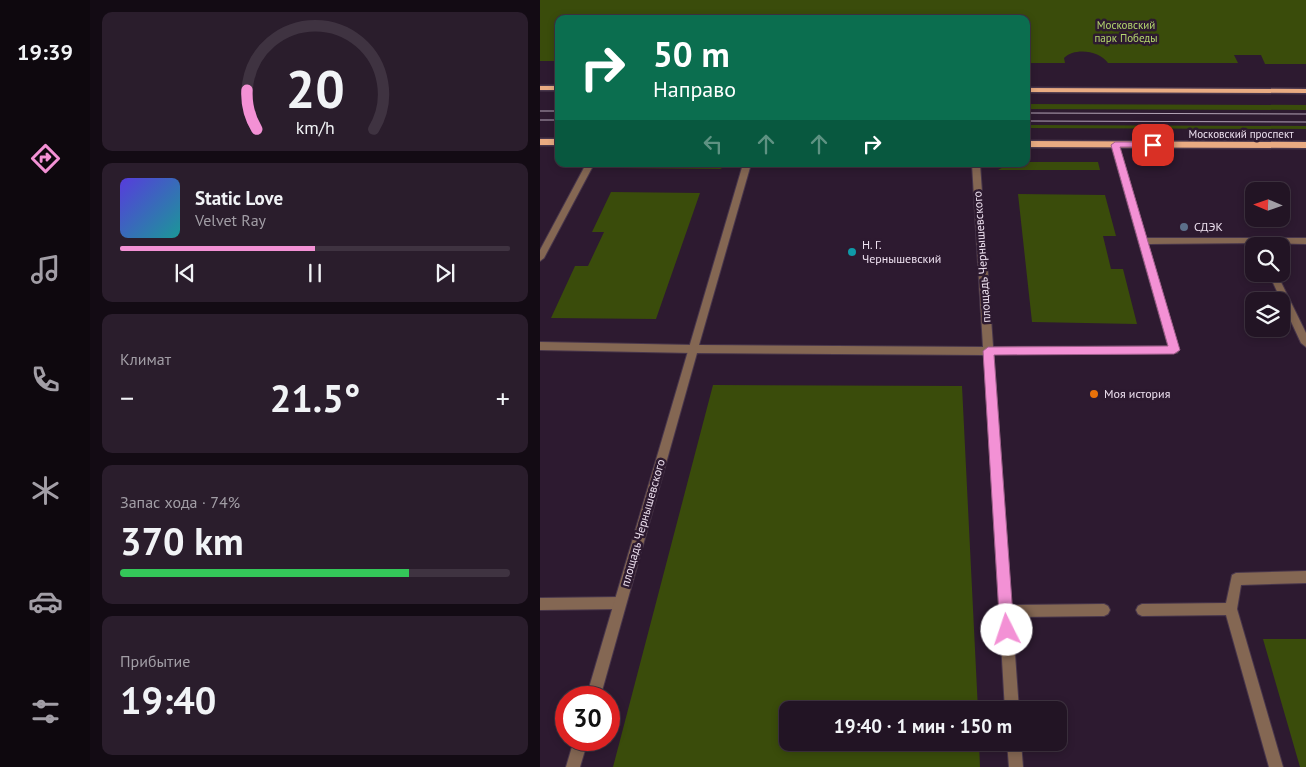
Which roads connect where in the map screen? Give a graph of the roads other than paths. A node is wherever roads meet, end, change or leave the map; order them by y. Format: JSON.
{"nodes":[{"id":1,"x":540,"y":88,"type":"edge"},
{"id":2,"x":555,"y":88,"type":"edge"},
{"id":3,"x":1030,"y":90,"type":"edge"},
{"id":4,"x":1306,"y":91,"type":"edge"},
{"id":5,"x":540,"y":142,"type":"edge"},
{"id":6,"x":555,"y":142,"type":"edge"},
{"id":7,"x":1030,"y":144,"type":"edge"},
{"id":8,"x":1115,"y":145,"type":"junction"},
{"id":9,"x":1306,"y":145,"type":"edge"},
{"id":10,"x":588,"y":167,"type":"edge"},
{"id":11,"x":746,"y":167,"type":"edge"},
{"id":12,"x":976,"y":167,"type":"edge"},
{"id":13,"x":1143,"y":241,"type":"junction"},
{"id":14,"x":1306,"y":241,"type":"edge"},
{"id":15,"x":1290,"y":242,"type":"edge"},
{"id":16,"x":1245,"y":243,"type":"edge"},
{"id":17,"x":543,"y":246,"type":"edge"},
{"id":18,"x":540,"y":258,"type":"edge"},
{"id":19,"x":1277,"y":282,"type":"edge"},
{"id":20,"x":1306,"y":343,"type":"edge"},
{"id":21,"x":540,"y":346,"type":"edge"},
{"id":22,"x":693,"y":349,"type":"junction"},
{"id":23,"x":988,"y":351,"type":"junction"},
{"id":24,"x":1306,"y":577,"type":"edge"},
{"id":25,"x":620,"y":603,"type":"junction"},
{"id":26,"x":540,"y":604,"type":"edge"},
{"id":27,"x":1230,"y":609,"type":"junction"},
{"id":28,"x":1104,"y":610,"type":"dead end"},
{"id":29,"x":1142,"y":610,"type":"dead end"},
{"id":30,"x":1006,"y":611,"type":"junction"},
{"id":31,"x":596,"y":686,"type":"edge"},
{"id":32,"x":1011,"y":701,"type":"edge"},
{"id":33,"x":578,"y":751,"type":"edge"},
{"id":34,"x":1015,"y":751,"type":"edge"},
{"id":35,"x":573,"y":767,"type":"edge"},
{"id":36,"x":1016,"y":767,"type":"edge"},
{"id":37,"x":1276,"y":767,"type":"edge"}],
"edges":[{"from":1,"to":2,"type":"main road"},
{"from":3,"to":4,"type":"main road"},
{"from":5,"to":6,"type":"main road"},
{"from":7,"to":8,"type":"main road","name":"Московский проспект"},
{"from":8,"to":9,"type":"main road","name":"Московский проспект"},
{"from":8,"to":13,"type":"street"},
{"from":10,"to":17,"type":"street"},
{"from":11,"to":22,"type":"street","name":"площадь Чернышевского"},
{"from":12,"to":23,"type":"street","name":"площадь Чернышевского"},
{"from":13,"to":16,"type":"street"},
{"from":13,"to":23,"type":"street"},
{"from":14,"to":15,"type":"street"},
{"from":17,"to":18,"type":"street"},
{"from":19,"to":20,"type":"street"},
{"from":21,"to":22,"type":"street"},
{"from":22,"to":23,"type":"street"},
{"from":22,"to":25,"type":"street","name":"площадь Чернышевского"},
{"from":23,"to":30,"type":"street","name":"площадь Чернышевского"},
{"from":24,"to":27,"type":"street"},
{"from":25,"to":26,"type":"street"},
{"from":25,"to":31,"type":"street","name":"площадь Чернышевского"},
{"from":27,"to":29,"type":"street"},
{"from":27,"to":37,"type":"street"},
{"from":28,"to":30,"type":"street"},
{"from":30,"to":32,"type":"street","name":"площадь Чернышевского"},
{"from":33,"to":35,"type":"street"},
{"from":34,"to":36,"type":"street"}]}
